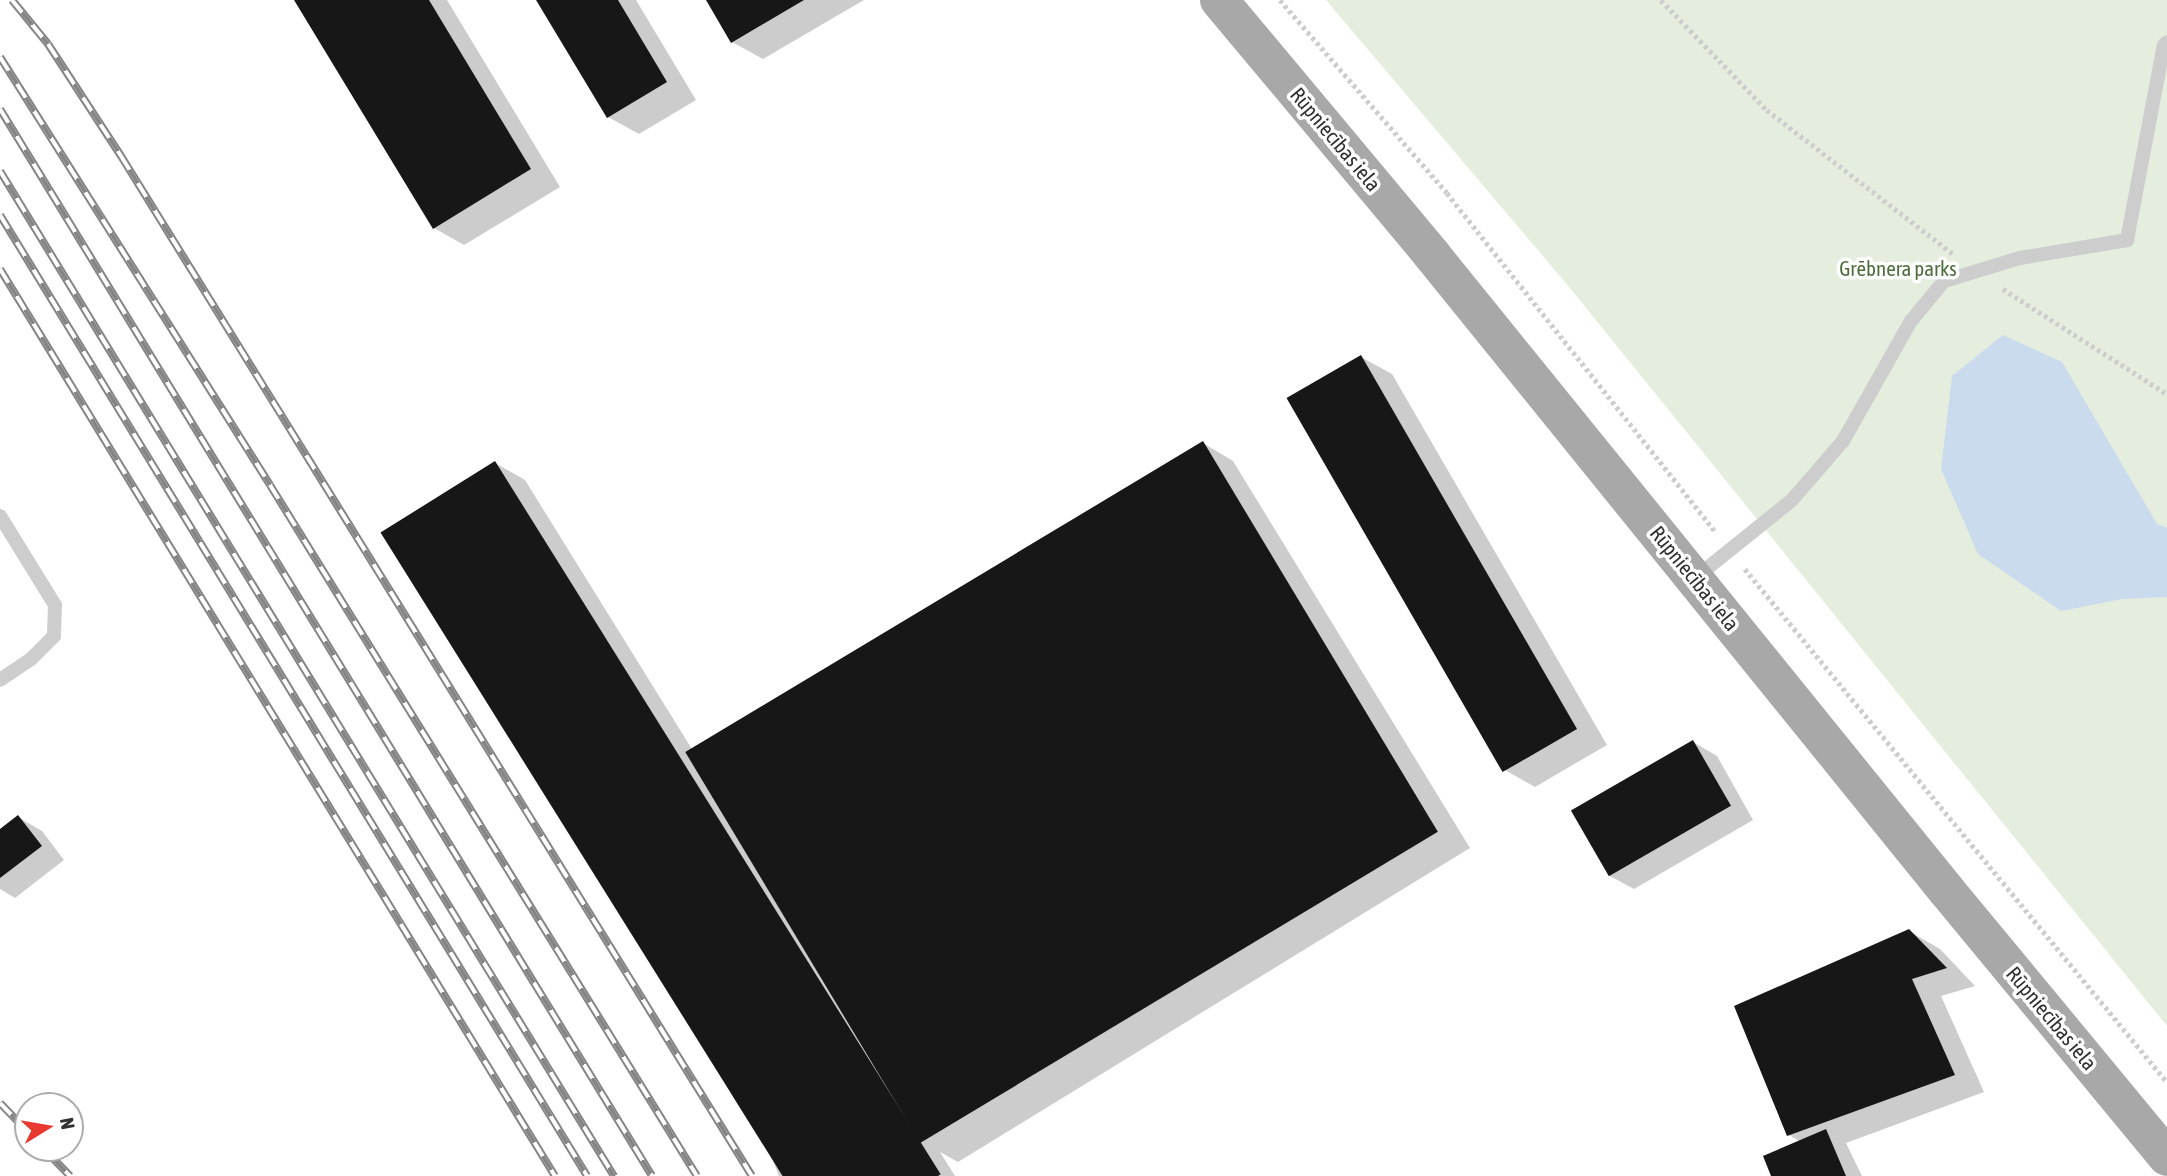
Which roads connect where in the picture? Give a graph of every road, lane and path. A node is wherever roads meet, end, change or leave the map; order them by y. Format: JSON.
{"nodes":[{"id":1,"x":1220,"y":0,"type":"edge"},
{"id":2,"x":1661,"y":0,"type":"edge"},
{"id":3,"x":2167,"y":42,"type":"edge"},
{"id":4,"x":1975,"y":272,"type":"junction"},
{"id":5,"x":2167,"y":394,"type":"edge"},
{"id":6,"x":0,"y":516,"type":"edge"},
{"id":7,"x":1695,"y":578,"type":"junction"},
{"id":8,"x":0,"y":680,"type":"edge"},
{"id":9,"x":2167,"y":1157,"type":"edge"}],
"edges":[{"from":1,"to":7,"type":"main road","name":"Rūpniecības iela"},
{"from":2,"to":4,"type":"path"},
{"from":3,"to":4,"type":"lane"},
{"from":4,"to":5,"type":"path"},
{"from":4,"to":7,"type":"lane"},
{"from":6,"to":8,"type":"lane"},
{"from":7,"to":9,"type":"main road","name":"Rūpniecības iela"}]}
